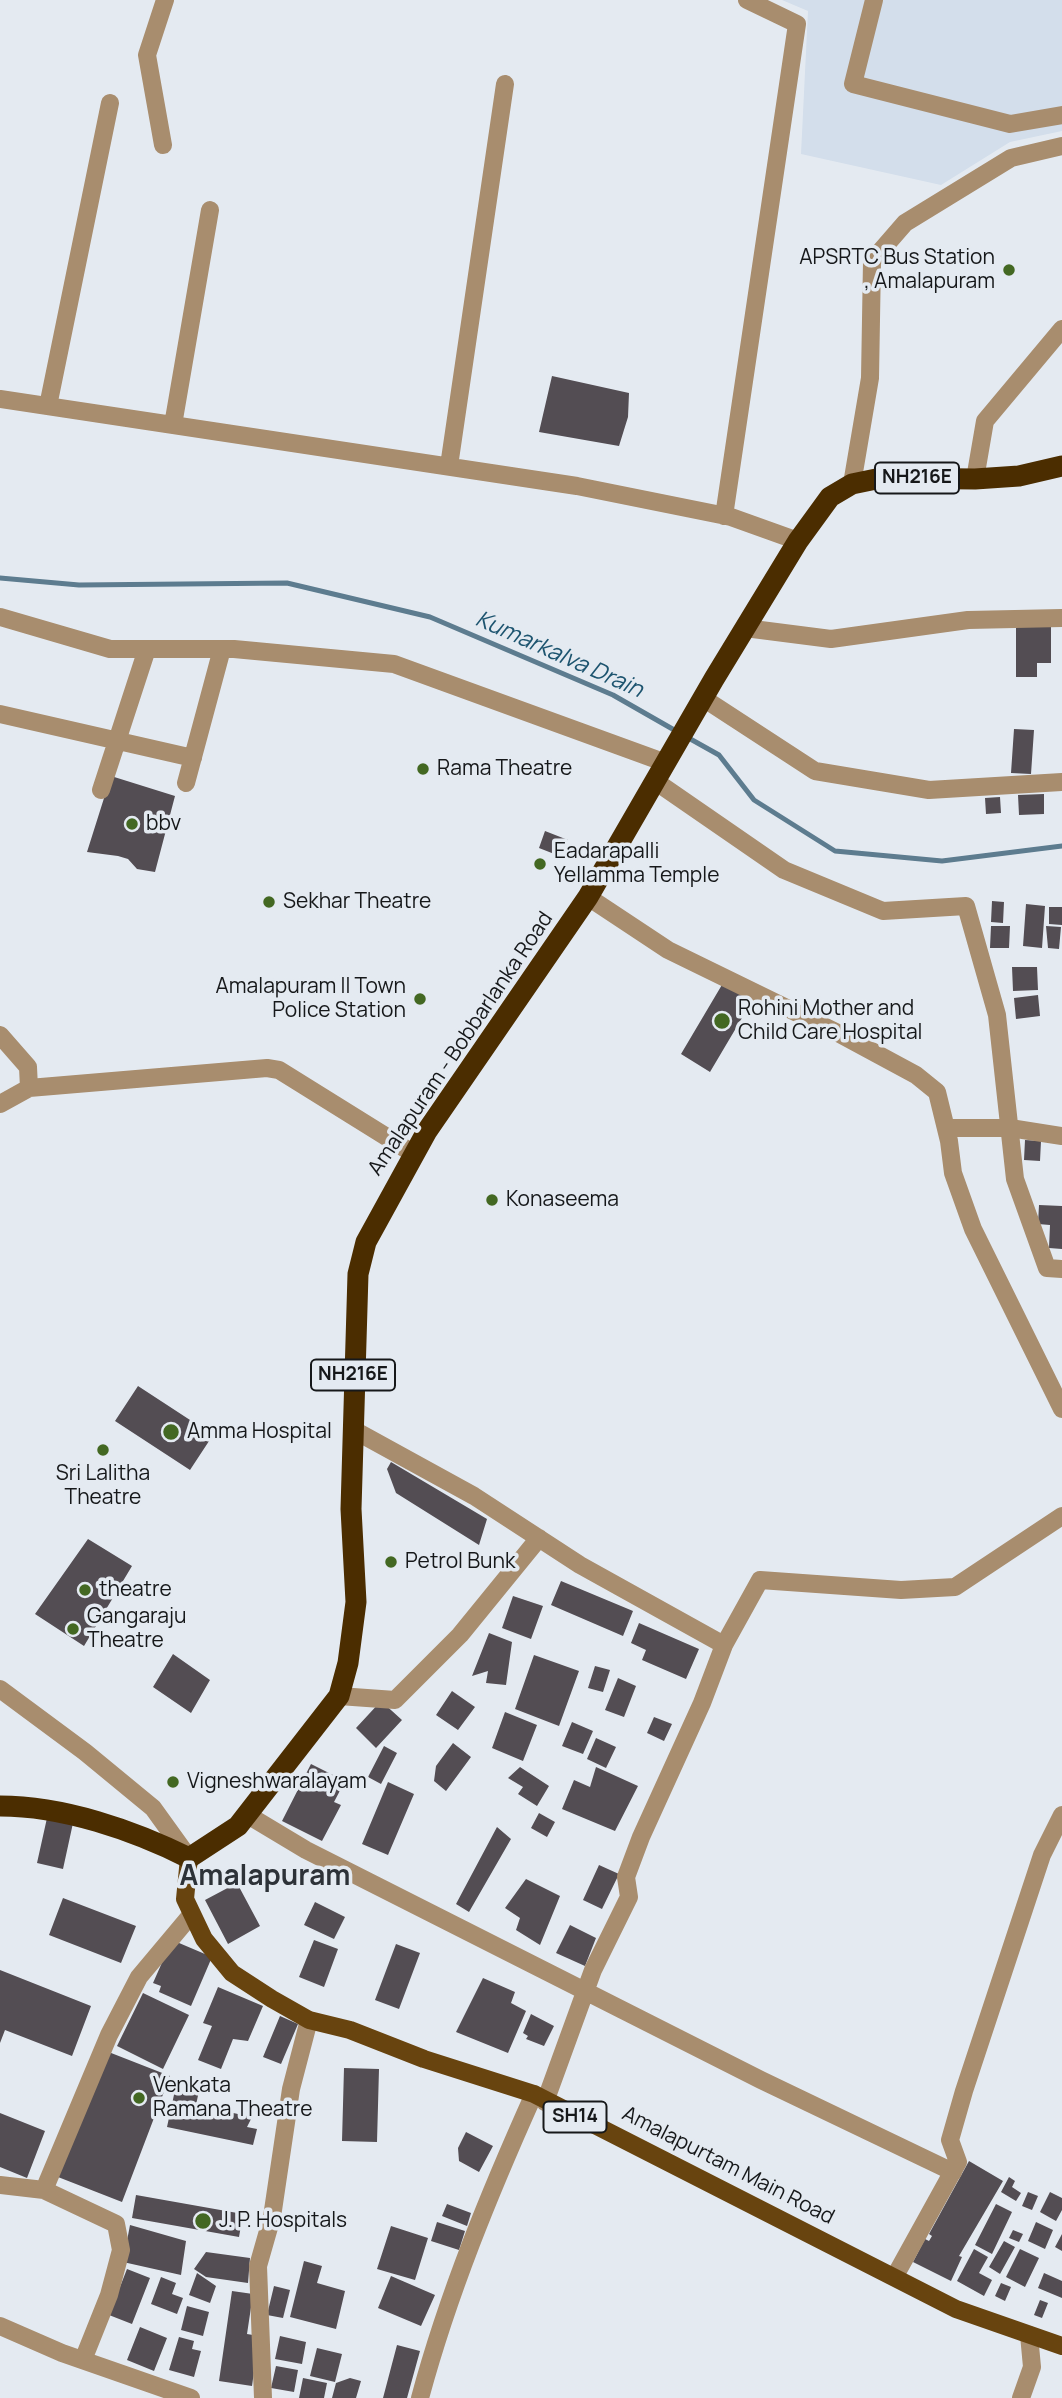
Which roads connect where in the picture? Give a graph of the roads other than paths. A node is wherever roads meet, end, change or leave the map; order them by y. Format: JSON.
{"nodes":[{"id":1,"x":166,"y":0,"type":"edge"},
{"id":2,"x":747,"y":0,"type":"edge"},
{"id":3,"x":874,"y":0,"type":"edge"},
{"id":4,"x":505,"y":84,"type":"dead end"},
{"id":5,"x":110,"y":103,"type":"dead end"},
{"id":6,"x":1062,"y":115,"type":"edge"},
{"id":7,"x":163,"y":145,"type":"dead end"},
{"id":8,"x":1062,"y":146,"type":"edge"},
{"id":9,"x":210,"y":209,"type":"dead end"},
{"id":10,"x":1062,"y":329,"type":"edge"},
{"id":11,"x":0,"y":399,"type":"edge"},
{"id":12,"x":48,"y":406,"type":"junction"},
{"id":13,"x":173,"y":425,"type":"junction"},
{"id":14,"x":449,"y":466,"type":"junction"},
{"id":15,"x":1062,"y":466,"type":"edge"},
{"id":16,"x":975,"y":479,"type":"junction"},
{"id":17,"x":852,"y":484,"type":"junction"},
{"id":18,"x":724,"y":516,"type":"junction"},
{"id":19,"x":798,"y":541,"type":"junction"},
{"id":20,"x":1062,"y":618,"type":"edge"},
{"id":21,"x":2,"y":622,"type":"edge"},
{"id":22,"x":745,"y":628,"type":"junction"},
{"id":23,"x":147,"y":649,"type":"junction"},
{"id":24,"x":222,"y":649,"type":"junction"},
{"id":25,"x":703,"y":698,"type":"junction"},
{"id":26,"x":0,"y":714,"type":"edge"},
{"id":27,"x":117,"y":740,"type":"junction"},
{"id":28,"x":193,"y":758,"type":"junction"},
{"id":29,"x":661,"y":772,"type":"junction"},
{"id":30,"x":1062,"y":782,"type":"edge"},
{"id":31,"x":186,"y":783,"type":"dead end"},
{"id":32,"x":101,"y":790,"type":"dead end"},
{"id":33,"x":588,"y":897,"type":"junction"},
{"id":34,"x":0,"y":1035,"type":"edge"},
{"id":35,"x":29,"y":1088,"type":"junction"},
{"id":36,"x":0,"y":1104,"type":"edge"},
{"id":37,"x":946,"y":1128,"type":"junction"},
{"id":38,"x":1010,"y":1128,"type":"junction"},
{"id":39,"x":1062,"y":1136,"type":"edge"},
{"id":40,"x":414,"y":1154,"type":"junction"},
{"id":41,"x":1062,"y":1269,"type":"edge"},
{"id":42,"x":1062,"y":1409,"type":"edge"},
{"id":43,"x":352,"y":1429,"type":"junction"},
{"id":44,"x":1062,"y":1516,"type":"edge"},
{"id":45,"x":540,"y":1538,"type":"junction"},
{"id":46,"x":724,"y":1644,"type":"junction"},
{"id":47,"x":0,"y":1689,"type":"edge"},
{"id":48,"x":339,"y":1696,"type":"junction"},
{"id":49,"x":0,"y":1806,"type":"edge"},
{"id":50,"x":246,"y":1814,"type":"junction"},
{"id":51,"x":1062,"y":1815,"type":"edge"},
{"id":52,"x":189,"y":1858,"type":"junction"},
{"id":53,"x":191,"y":1915,"type":"junction"},
{"id":54,"x":586,"y":1990,"type":"junction"},
{"id":55,"x":309,"y":2020,"type":"junction"},
{"id":56,"x":540,"y":2098,"type":"junction"},
{"id":57,"x":953,"y":2172,"type":"junction"},
{"id":58,"x":0,"y":2185,"type":"edge"},
{"id":59,"x":44,"y":2190,"type":"junction"},
{"id":60,"x":895,"y":2276,"type":"junction"},
{"id":61,"x":0,"y":2326,"type":"edge"},
{"id":62,"x":1029,"y":2335,"type":"junction"},
{"id":63,"x":1062,"y":2346,"type":"edge"},
{"id":64,"x":83,"y":2360,"type":"junction"},
{"id":65,"x":191,"y":2398,"type":"edge"},
{"id":66,"x":263,"y":2398,"type":"edge"},
{"id":67,"x":420,"y":2398,"type":"edge"},
{"id":68,"x":1021,"y":2398,"type":"edge"}],
"edges":[{"from":1,"to":7,"type":"street"},
{"from":2,"to":18,"type":"street"},
{"from":3,"to":6,"type":"street"},
{"from":4,"to":14,"type":"street"},
{"from":5,"to":12,"type":"street"},
{"from":8,"to":17,"type":"street"},
{"from":9,"to":13,"type":"street"},
{"from":10,"to":16,"type":"street"},
{"from":11,"to":12,"type":"street"},
{"from":12,"to":13,"type":"street"},
{"from":13,"to":14,"type":"street"},
{"from":14,"to":18,"type":"street"},
{"from":15,"to":16,"type":"highway","name":"Amalapuram - Bobbarlanka Road","number":"NH216E"},
{"from":16,"to":17,"type":"highway","name":"Amalapuram - Bobbarlanka Road","number":"NH216E"},
{"from":17,"to":19,"type":"highway","name":"Amalapuram - Bobbarlanka Road","number":"NH216E"},
{"from":18,"to":19,"type":"street"},
{"from":19,"to":22,"type":"highway","name":"Amalapuram - Bobbarlanka Road","number":"NH216E"},
{"from":20,"to":22,"type":"street"},
{"from":21,"to":23,"type":"street"},
{"from":22,"to":25,"type":"highway","name":"Amalapuram - Bobbarlanka Road","number":"NH216E"},
{"from":23,"to":24,"type":"street"},
{"from":23,"to":27,"type":"street"},
{"from":24,"to":28,"type":"street"},
{"from":24,"to":29,"type":"street"},
{"from":25,"to":29,"type":"highway","name":"Amalapuram - Bobbarlanka Road","number":"NH216E"},
{"from":25,"to":30,"type":"street"},
{"from":26,"to":27,"type":"street"},
{"from":27,"to":28,"type":"street"},
{"from":27,"to":32,"type":"street"},
{"from":28,"to":31,"type":"street"},
{"from":29,"to":33,"type":"highway","name":"Amalapuram - Bobbarlanka Road","number":"NH216E"},
{"from":29,"to":38,"type":"street"},
{"from":33,"to":37,"type":"street"},
{"from":33,"to":40,"type":"highway","name":"Amalapuram - Bobbarlanka Road","number":"NH216E"},
{"from":34,"to":35,"type":"street"},
{"from":35,"to":36,"type":"street"},
{"from":35,"to":40,"type":"street"},
{"from":37,"to":38,"type":"street"},
{"from":37,"to":42,"type":"street"},
{"from":38,"to":39,"type":"street"},
{"from":38,"to":41,"type":"street"},
{"from":40,"to":43,"type":"highway","name":"Amalapuram - Bobbarlanka Road","number":"NH216E"},
{"from":43,"to":45,"type":"street"},
{"from":43,"to":48,"type":"highway","name":"Amalapuram - Bobbarlanka Road","number":"NH216E"},
{"from":44,"to":46,"type":"street"},
{"from":45,"to":46,"type":"street"},
{"from":45,"to":48,"type":"street"},
{"from":46,"to":54,"type":"street"},
{"from":47,"to":52,"type":"street"},
{"from":48,"to":50,"type":"highway","name":"Amalapuram - Bobbarlanka Road","number":"NH216E"},
{"from":49,"to":52,"type":"highway"},
{"from":50,"to":52,"type":"highway","name":"Amalapuram - Bobbarlanka Road","number":"NH216E"},
{"from":50,"to":54,"type":"street"},
{"from":51,"to":57,"type":"street"},
{"from":52,"to":53,"type":"main road","name":"Amalapurtam Main Road","number":"SH14"},
{"from":53,"to":55,"type":"main road","name":"Amalapurtam Main Road","number":"SH14"},
{"from":53,"to":59,"type":"street"},
{"from":54,"to":56,"type":"street"},
{"from":54,"to":57,"type":"street"},
{"from":55,"to":56,"type":"main road","name":"Amalapurtam Main Road","number":"SH14"},
{"from":55,"to":66,"type":"street"},
{"from":56,"to":60,"type":"main road","name":"Amalapurtam Main Road","number":"SH14"},
{"from":56,"to":67,"type":"street"},
{"from":57,"to":60,"type":"street"},
{"from":58,"to":59,"type":"street"},
{"from":59,"to":64,"type":"street"},
{"from":60,"to":62,"type":"main road","name":"Amalapurtam Main Road","number":"SH14"},
{"from":61,"to":64,"type":"street"},
{"from":62,"to":63,"type":"main road","number":"SH14"},
{"from":62,"to":68,"type":"street"},
{"from":64,"to":65,"type":"street"}]}
